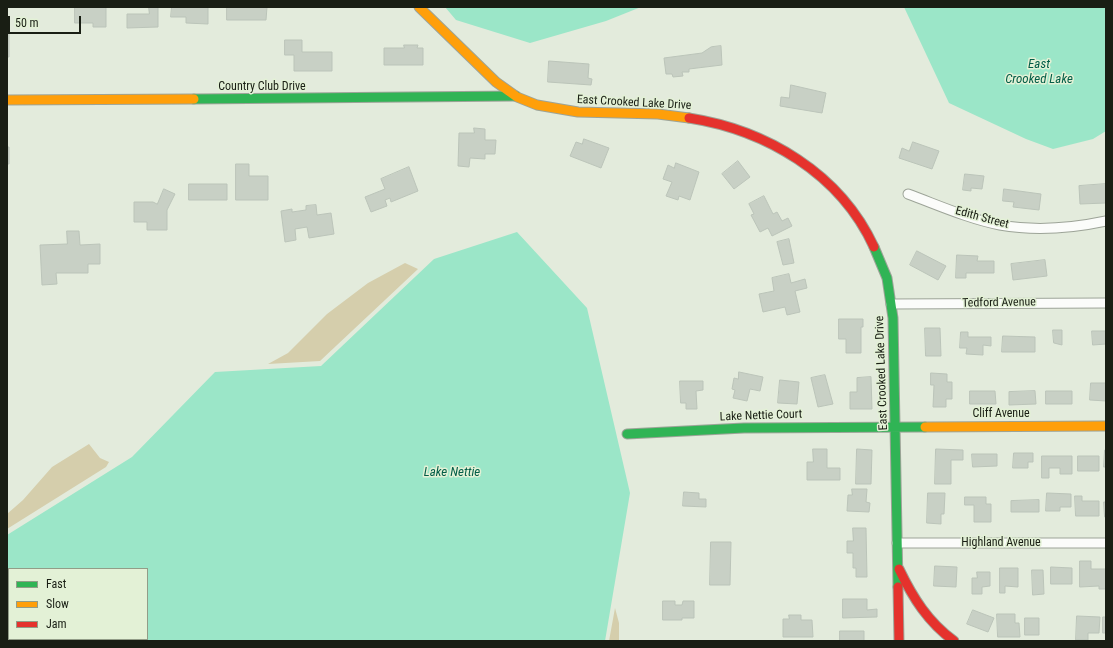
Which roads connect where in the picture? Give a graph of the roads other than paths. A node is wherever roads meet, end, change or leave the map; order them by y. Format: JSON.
{"nodes":[{"id":1,"x":419,"y":7,"type":"edge"},
{"id":2,"x":516,"y":96,"type":"junction"},
{"id":3,"x":7,"y":100,"type":"edge"},
{"id":4,"x":908,"y":194,"type":"dead end"},
{"id":5,"x":1106,"y":221,"type":"edge"},
{"id":6,"x":1106,"y":303,"type":"edge"},
{"id":7,"x":891,"y":304,"type":"junction"},
{"id":8,"x":1106,"y":426,"type":"edge"},
{"id":9,"x":896,"y":427,"type":"junction"},
{"id":10,"x":627,"y":434,"type":"dead end"},
{"id":11,"x":897,"y":543,"type":"junction"},
{"id":12,"x":1106,"y":543,"type":"edge"},
{"id":13,"x":897,"y":565,"type":"junction"},
{"id":14,"x":899,"y":641,"type":"edge"},
{"id":15,"x":954,"y":641,"type":"edge"}],
"edges":[{"from":1,"to":2,"type":"street","name":"East Crooked Lake Drive"},
{"from":2,"to":3,"type":"street","name":"Country Club Drive"},
{"from":2,"to":7,"type":"street","name":"East Crooked Lake Drive"},
{"from":4,"to":5,"type":"street","name":"Edith Street"},
{"from":6,"to":7,"type":"street","name":"Tedford Avenue"},
{"from":7,"to":9,"type":"street","name":"East Crooked Lake Drive"},
{"from":8,"to":9,"type":"street","name":"Cliff Avenue"},
{"from":9,"to":10,"type":"street","name":"Lake Nettie Court"},
{"from":9,"to":11,"type":"street","name":"East Crooked Lake Drive"},
{"from":11,"to":12,"type":"street","name":"Highland Avenue"},
{"from":11,"to":13,"type":"street","name":"East Crooked Lake Drive"},
{"from":13,"to":14,"type":"street","name":"East Crooked Lake Drive"},
{"from":13,"to":15,"type":"street","name":"East Crooked Lake Drive"}]}
